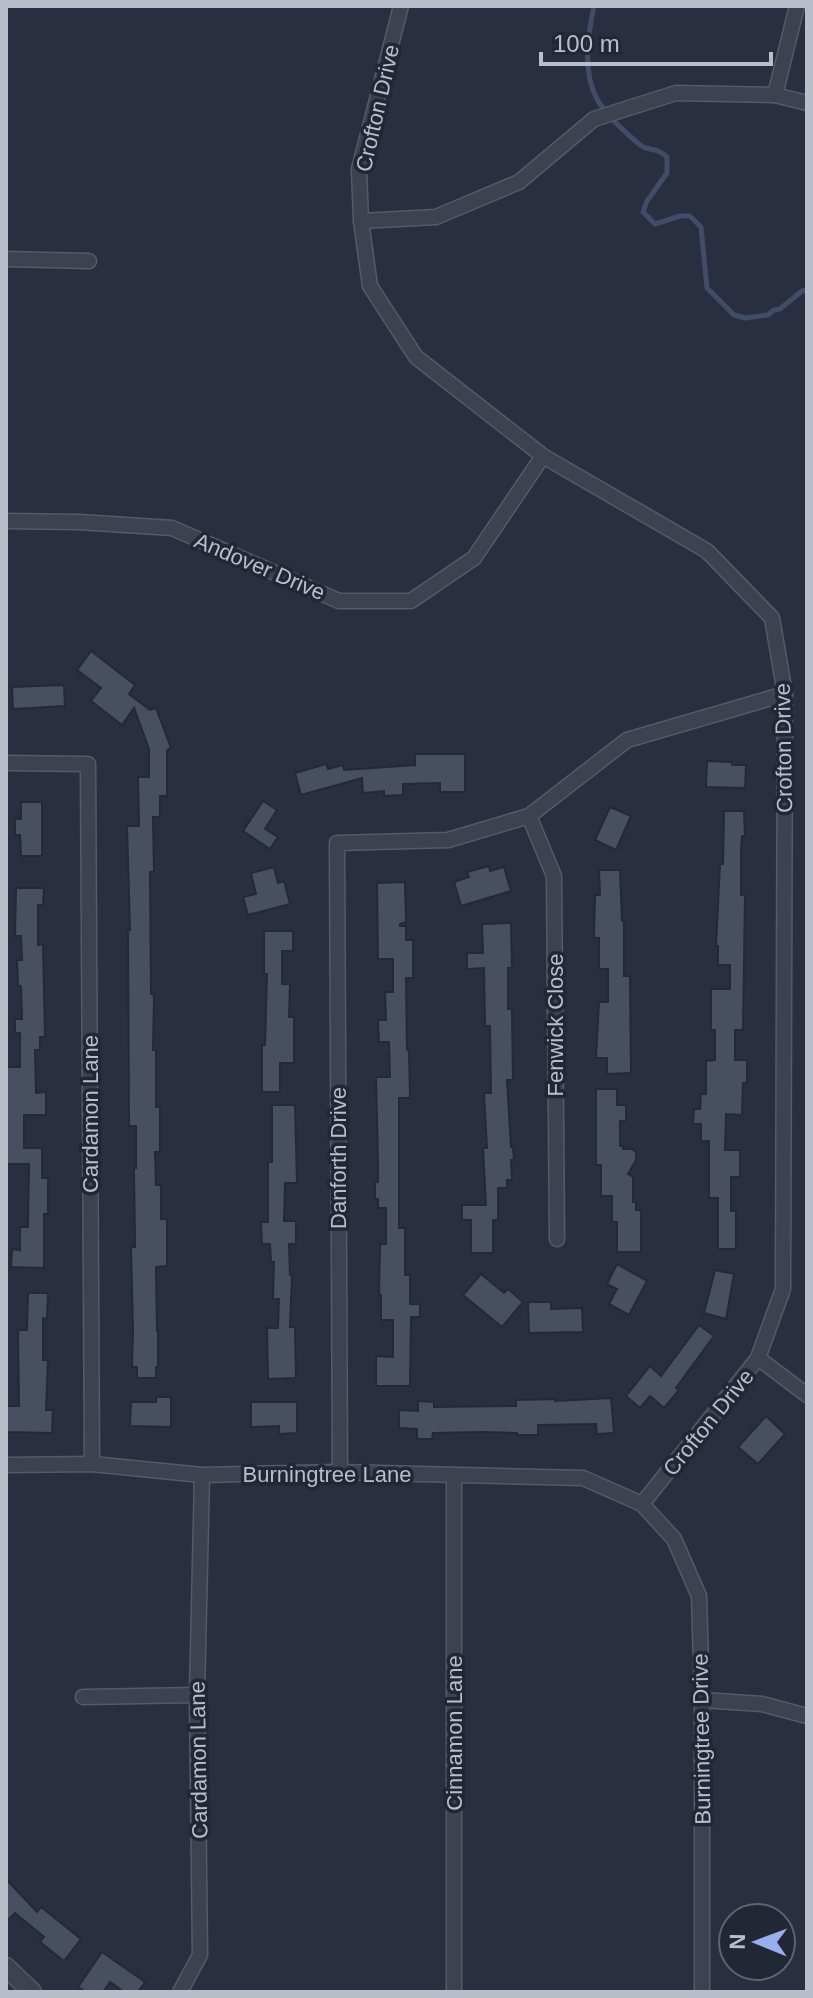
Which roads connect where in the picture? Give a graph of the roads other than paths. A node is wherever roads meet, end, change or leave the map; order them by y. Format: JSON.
{"nodes":[{"id":1,"x":401,"y":6,"type":"edge"},
{"id":2,"x":797,"y":6,"type":"edge"},
{"id":3,"x":775,"y":95,"type":"junction"},
{"id":4,"x":807,"y":103,"type":"edge"},
{"id":5,"x":361,"y":221,"type":"junction"},
{"id":6,"x":6,"y":259,"type":"edge"},
{"id":7,"x":89,"y":261,"type":"dead end"},
{"id":8,"x":543,"y":456,"type":"junction"},
{"id":9,"x":6,"y":521,"type":"edge"},
{"id":10,"x":785,"y":694,"type":"junction"},
{"id":11,"x":6,"y":763,"type":"edge"},
{"id":12,"x":529,"y":816,"type":"junction"},
{"id":13,"x":557,"y":1239,"type":"dead end"},
{"id":14,"x":758,"y":1358,"type":"junction"},
{"id":15,"x":807,"y":1395,"type":"edge"},
{"id":16,"x":92,"y":1464,"type":"junction"},
{"id":17,"x":6,"y":1465,"type":"edge"},
{"id":18,"x":340,"y":1472,"type":"junction"},
{"id":19,"x":202,"y":1475,"type":"junction"},
{"id":20,"x":454,"y":1475,"type":"junction"},
{"id":21,"x":642,"y":1504,"type":"junction"},
{"id":22,"x":197,"y":1695,"type":"junction"},
{"id":23,"x":83,"y":1697,"type":"dead end"},
{"id":24,"x":702,"y":1700,"type":"junction"},
{"id":25,"x":807,"y":1716,"type":"edge"},
{"id":26,"x":6,"y":1967,"type":"edge"},
{"id":27,"x":32,"y":1992,"type":"edge"},
{"id":28,"x":180,"y":1992,"type":"edge"},
{"id":29,"x":454,"y":1992,"type":"edge"},
{"id":30,"x":702,"y":1992,"type":"edge"}],
"edges":[{"from":1,"to":5,"type":"street","name":"Crofton Drive"},
{"from":2,"to":3,"type":"street"},
{"from":3,"to":4,"type":"street"},
{"from":3,"to":5,"type":"street"},
{"from":5,"to":8,"type":"street","name":"Crofton Drive"},
{"from":6,"to":7,"type":"street"},
{"from":8,"to":9,"type":"street","name":"Andover Drive"},
{"from":8,"to":10,"type":"street","name":"Crofton Drive"},
{"from":10,"to":12,"type":"street"},
{"from":10,"to":14,"type":"street","name":"Crofton Drive"},
{"from":11,"to":16,"type":"street","name":"Cardamon Lane"},
{"from":12,"to":13,"type":"street","name":"Fenwick Close"},
{"from":12,"to":18,"type":"street","name":"Danforth Drive"},
{"from":14,"to":15,"type":"street"},
{"from":14,"to":21,"type":"street","name":"Crofton Drive"},
{"from":16,"to":17,"type":"street","name":"Burningtree Lane"},
{"from":16,"to":19,"type":"street","name":"Burningtree Lane"},
{"from":18,"to":19,"type":"street","name":"Burningtree Lane"},
{"from":18,"to":20,"type":"street","name":"Burningtree Lane"},
{"from":19,"to":22,"type":"street","name":"Cardamon Lane"},
{"from":20,"to":21,"type":"street","name":"Burningtree Lane"},
{"from":20,"to":29,"type":"street","name":"Cinnamon Lane"},
{"from":21,"to":24,"type":"street","name":"Burningtree Drive"},
{"from":22,"to":23,"type":"street"},
{"from":22,"to":28,"type":"street","name":"Cardamon Lane"},
{"from":24,"to":25,"type":"street"},
{"from":24,"to":30,"type":"street","name":"Burningtree Drive"},
{"from":26,"to":27,"type":"street"}]}
